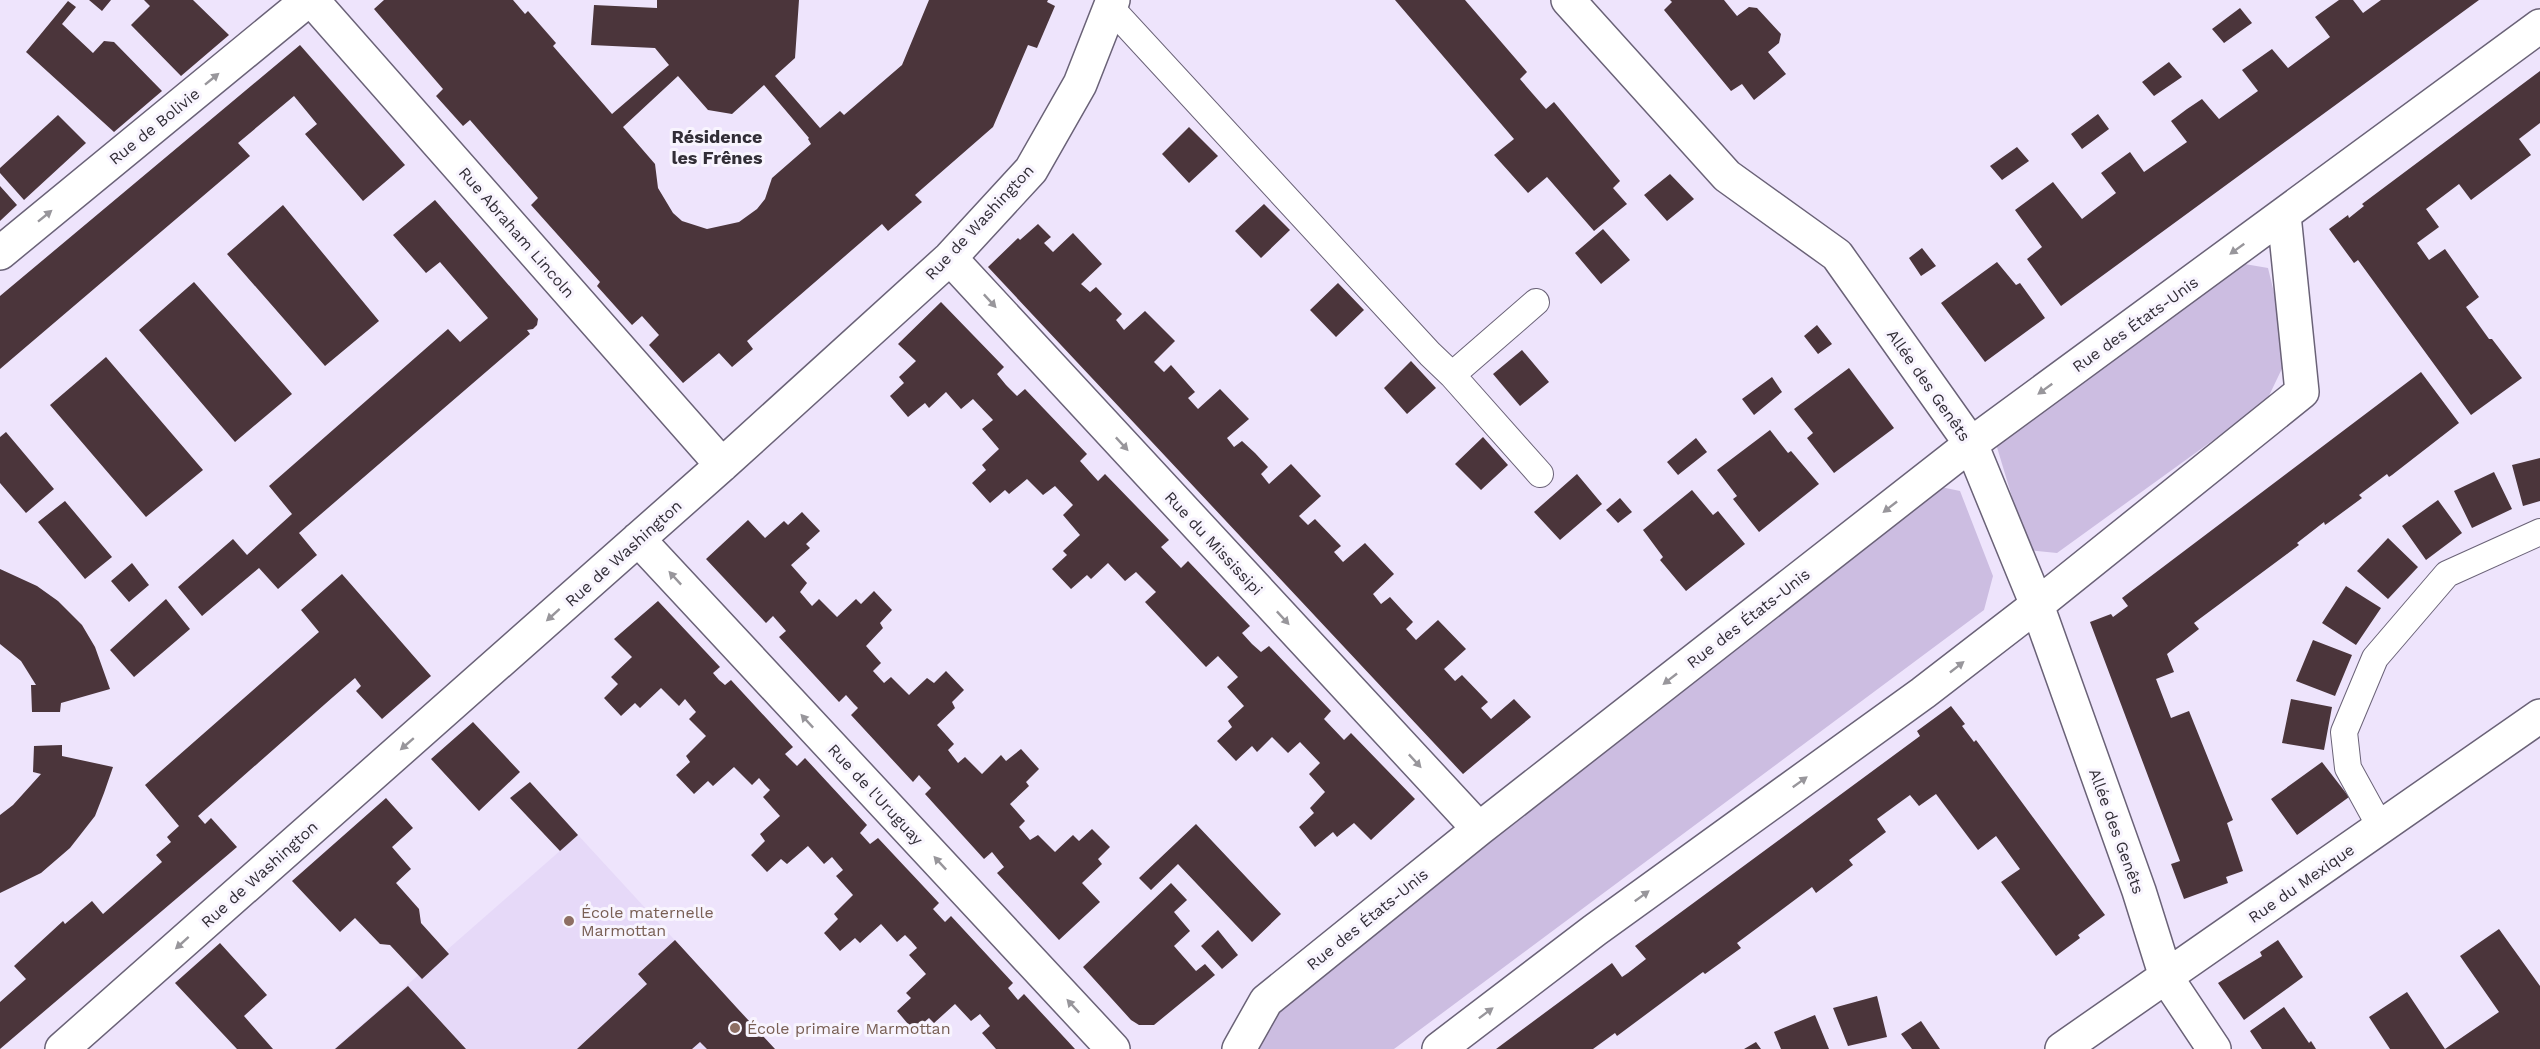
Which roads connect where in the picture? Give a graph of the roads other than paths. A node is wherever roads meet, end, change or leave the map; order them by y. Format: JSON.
{"nodes":[{"id":1,"x":310,"y":0,"type":"edge"},
{"id":2,"x":1569,"y":0,"type":"edge"},
{"id":3,"x":1112,"y":4,"type":"edge"},
{"id":4,"x":2540,"y":26,"type":"edge"},
{"id":5,"x":2284,"y":215,"type":"junction"},
{"id":6,"x":0,"y":253,"type":"edge"},
{"id":7,"x":950,"y":258,"type":"junction"},
{"id":8,"x":1536,"y":302,"type":"dead end"},
{"id":9,"x":1452,"y":375,"type":"junction"},
{"id":10,"x":1971,"y":444,"type":"junction"},
{"id":11,"x":722,"y":465,"type":"junction"},
{"id":12,"x":1540,"y":474,"type":"dead end"},
{"id":13,"x":2540,"y":532,"type":"edge"},
{"id":14,"x":638,"y":539,"type":"junction"},
{"id":15,"x":2037,"y":605,"type":"junction"},
{"id":16,"x":2540,"y":716,"type":"edge"},
{"id":17,"x":2381,"y":828,"type":"junction"},
{"id":18,"x":1479,"y":829,"type":"junction"},
{"id":19,"x":2166,"y":977,"type":"junction"},
{"id":20,"x":62,"y":1049,"type":"edge"},
{"id":21,"x":1113,"y":1049,"type":"edge"},
{"id":22,"x":1239,"y":1049,"type":"edge"},
{"id":23,"x":1439,"y":1049,"type":"edge"},
{"id":24,"x":2062,"y":1049,"type":"edge"},
{"id":25,"x":2214,"y":1049,"type":"edge"}],
"edges":[{"from":6,"to":1,"type":"street","name":"Rue de Bolivie","one_way":true},
{"from":1,"to":11,"type":"street","name":"Rue Abraham Lincoln"},
{"from":2,"to":10,"type":"street","name":"Allée des Genêts"},
{"from":3,"to":7,"type":"street","name":"Rue de Washington"},
{"from":3,"to":9,"type":"lane"},
{"from":4,"to":5,"type":"street","name":"Rue des États-Unis"},
{"from":5,"to":10,"type":"street","name":"Rue des États-Unis","one_way":true},
{"from":5,"to":15,"type":"street"},
{"from":7,"to":11,"type":"street","name":"Rue de Washington"},
{"from":7,"to":18,"type":"street","name":"Rue du Mississipi","one_way":true},
{"from":8,"to":9,"type":"lane"},
{"from":9,"to":12,"type":"lane"},
{"from":10,"to":15,"type":"street","name":"Allée des Genêts"},
{"from":10,"to":18,"type":"street","name":"Rue des États-Unis","one_way":true},
{"from":11,"to":14,"type":"street","name":"Rue de Washington"},
{"from":13,"to":17,"type":"lane"},
{"from":14,"to":20,"type":"street","name":"Rue de Washington","one_way":true},
{"from":21,"to":14,"type":"street","name":"Rue de l'Uruguay","one_way":true},
{"from":15,"to":19,"type":"street","name":"Allée des Genêts"},
{"from":23,"to":15,"type":"street","one_way":true},
{"from":16,"to":17,"type":"street","name":"Rue du Mexique"},
{"from":17,"to":19,"type":"street","name":"Rue du Mexique"},
{"from":18,"to":22,"type":"street","name":"Rue des États-Unis"},
{"from":19,"to":24,"type":"street","name":"Rue du Mexique"},
{"from":19,"to":25,"type":"street","name":"Allée des Genêts"}]}
